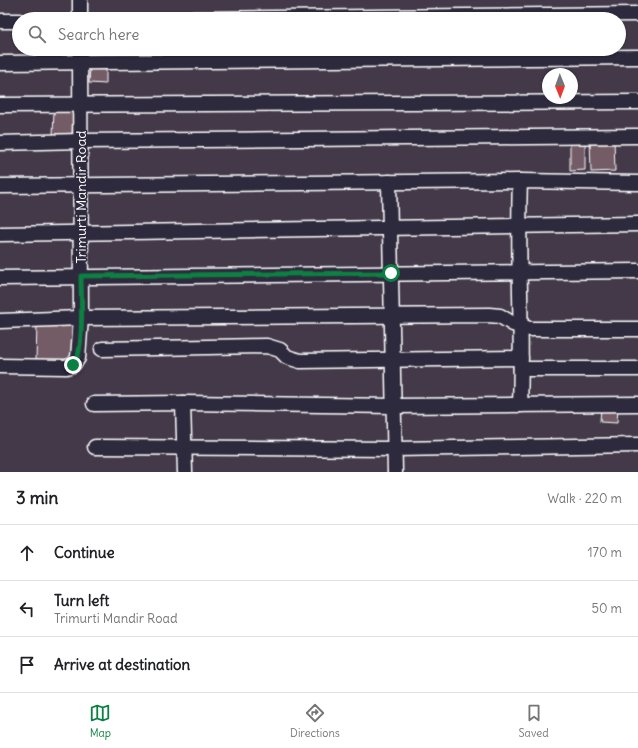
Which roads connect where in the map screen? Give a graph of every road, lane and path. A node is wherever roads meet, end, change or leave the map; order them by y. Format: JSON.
{"nodes":[{"id":1,"x":80,"y":0,"type":"edge"},
{"id":2,"x":80,"y":12,"type":"edge"},
{"id":3,"x":626,"y":14,"type":"edge"},
{"id":4,"x":638,"y":14,"type":"edge"},
{"id":5,"x":0,"y":21,"type":"edge"},
{"id":6,"x":12,"y":21,"type":"edge"},
{"id":7,"x":80,"y":56,"type":"edge"},
{"id":8,"x":638,"y":57,"type":"edge"},
{"id":9,"x":0,"y":63,"type":"edge"},
{"id":10,"x":638,"y":102,"type":"edge"},
{"id":11,"x":0,"y":105,"type":"edge"},
{"id":12,"x":80,"y":105,"type":"junction"},
{"id":13,"x":638,"y":136,"type":"edge"},
{"id":14,"x":81,"y":141,"type":"junction"},
{"id":15,"x":0,"y":143,"type":"edge"},
{"id":16,"x":520,"y":181,"type":"junction"},
{"id":17,"x":389,"y":182,"type":"junction"},
{"id":18,"x":638,"y":183,"type":"edge"},
{"id":19,"x":82,"y":185,"type":"junction"},
{"id":20,"x":0,"y":186,"type":"edge"},
{"id":21,"x":638,"y":224,"type":"edge"},
{"id":22,"x":518,"y":225,"type":"junction"},
{"id":23,"x":391,"y":227,"type":"junction"},
{"id":24,"x":81,"y":232,"type":"junction"},
{"id":25,"x":0,"y":234,"type":"edge"},
{"id":26,"x":638,"y":271,"type":"edge"},
{"id":27,"x":519,"y":272,"type":"junction"},
{"id":28,"x":391,"y":273,"type":"junction"},
{"id":29,"x":81,"y":276,"type":"junction"},
{"id":30,"x":0,"y":278,"type":"edge"},
{"id":31,"x":393,"y":316,"type":"junction"},
{"id":32,"x":81,"y":318,"type":"junction"},
{"id":33,"x":0,"y":321,"type":"edge"},
{"id":34,"x":521,"y":326,"type":"junction"},
{"id":35,"x":638,"y":329,"type":"edge"},
{"id":36,"x":102,"y":349,"type":"dead end"},
{"id":37,"x":393,"y":360,"type":"junction"},
{"id":38,"x":521,"y":363,"type":"junction"},
{"id":39,"x":0,"y":366,"type":"edge"},
{"id":40,"x":638,"y":369,"type":"edge"},
{"id":41,"x":183,"y":403,"type":"junction"},
{"id":42,"x":94,"y":404,"type":"dead end"},
{"id":43,"x":638,"y":404,"type":"edge"},
{"id":44,"x":520,"y":405,"type":"junction"},
{"id":45,"x":394,"y":406,"type":"junction"},
{"id":46,"x":638,"y":445,"type":"edge"},
{"id":47,"x":95,"y":447,"type":"dead end"},
{"id":48,"x":184,"y":447,"type":"junction"},
{"id":49,"x":395,"y":449,"type":"junction"},
{"id":50,"x":185,"y":472,"type":"edge"},
{"id":51,"x":395,"y":472,"type":"edge"}],
"edges":[{"from":1,"to":2,"type":"street"},
{"from":3,"to":4,"type":"street"},
{"from":5,"to":6,"type":"street"},
{"from":7,"to":8,"type":"street"},
{"from":7,"to":9,"type":"street"},
{"from":7,"to":12,"type":"street","name":"Trimurti Mandir Road"},
{"from":10,"to":12,"type":"street"},
{"from":11,"to":12,"type":"street"},
{"from":12,"to":14,"type":"street","name":"Trimurti Mandir Road"},
{"from":13,"to":14,"type":"street"},
{"from":14,"to":15,"type":"street"},
{"from":14,"to":19,"type":"street","name":"Trimurti Mandir Road"},
{"from":16,"to":17,"type":"street"},
{"from":16,"to":18,"type":"street"},
{"from":16,"to":22,"type":"street"},
{"from":17,"to":19,"type":"street"},
{"from":17,"to":23,"type":"street"},
{"from":19,"to":20,"type":"street"},
{"from":19,"to":24,"type":"street","name":"Trimurti Mandir Road"},
{"from":21,"to":22,"type":"street"},
{"from":22,"to":23,"type":"street"},
{"from":22,"to":27,"type":"street"},
{"from":23,"to":24,"type":"street"},
{"from":23,"to":28,"type":"street"},
{"from":24,"to":25,"type":"street"},
{"from":24,"to":29,"type":"street","name":"Trimurti Mandir Road"},
{"from":26,"to":27,"type":"street"},
{"from":27,"to":28,"type":"street"},
{"from":27,"to":34,"type":"street"},
{"from":28,"to":29,"type":"street"},
{"from":28,"to":31,"type":"street"},
{"from":29,"to":30,"type":"street"},
{"from":29,"to":32,"type":"street","name":"Trimurti Mandir Road"},
{"from":31,"to":32,"type":"street"},
{"from":31,"to":34,"type":"street"},
{"from":31,"to":37,"type":"street"},
{"from":32,"to":33,"type":"street"},
{"from":32,"to":39,"type":"street","name":"Trimurti Mandir Road"},
{"from":34,"to":35,"type":"street"},
{"from":34,"to":38,"type":"street"},
{"from":36,"to":37,"type":"street"},
{"from":37,"to":38,"type":"street"},
{"from":37,"to":45,"type":"street"},
{"from":38,"to":40,"type":"street"},
{"from":38,"to":44,"type":"street"},
{"from":41,"to":42,"type":"street"},
{"from":41,"to":45,"type":"street"},
{"from":41,"to":48,"type":"street"},
{"from":43,"to":44,"type":"street"},
{"from":44,"to":45,"type":"street"},
{"from":45,"to":49,"type":"street"},
{"from":46,"to":49,"type":"street"},
{"from":47,"to":48,"type":"street"},
{"from":48,"to":49,"type":"street"},
{"from":48,"to":50,"type":"street"},
{"from":49,"to":51,"type":"street"}]}
